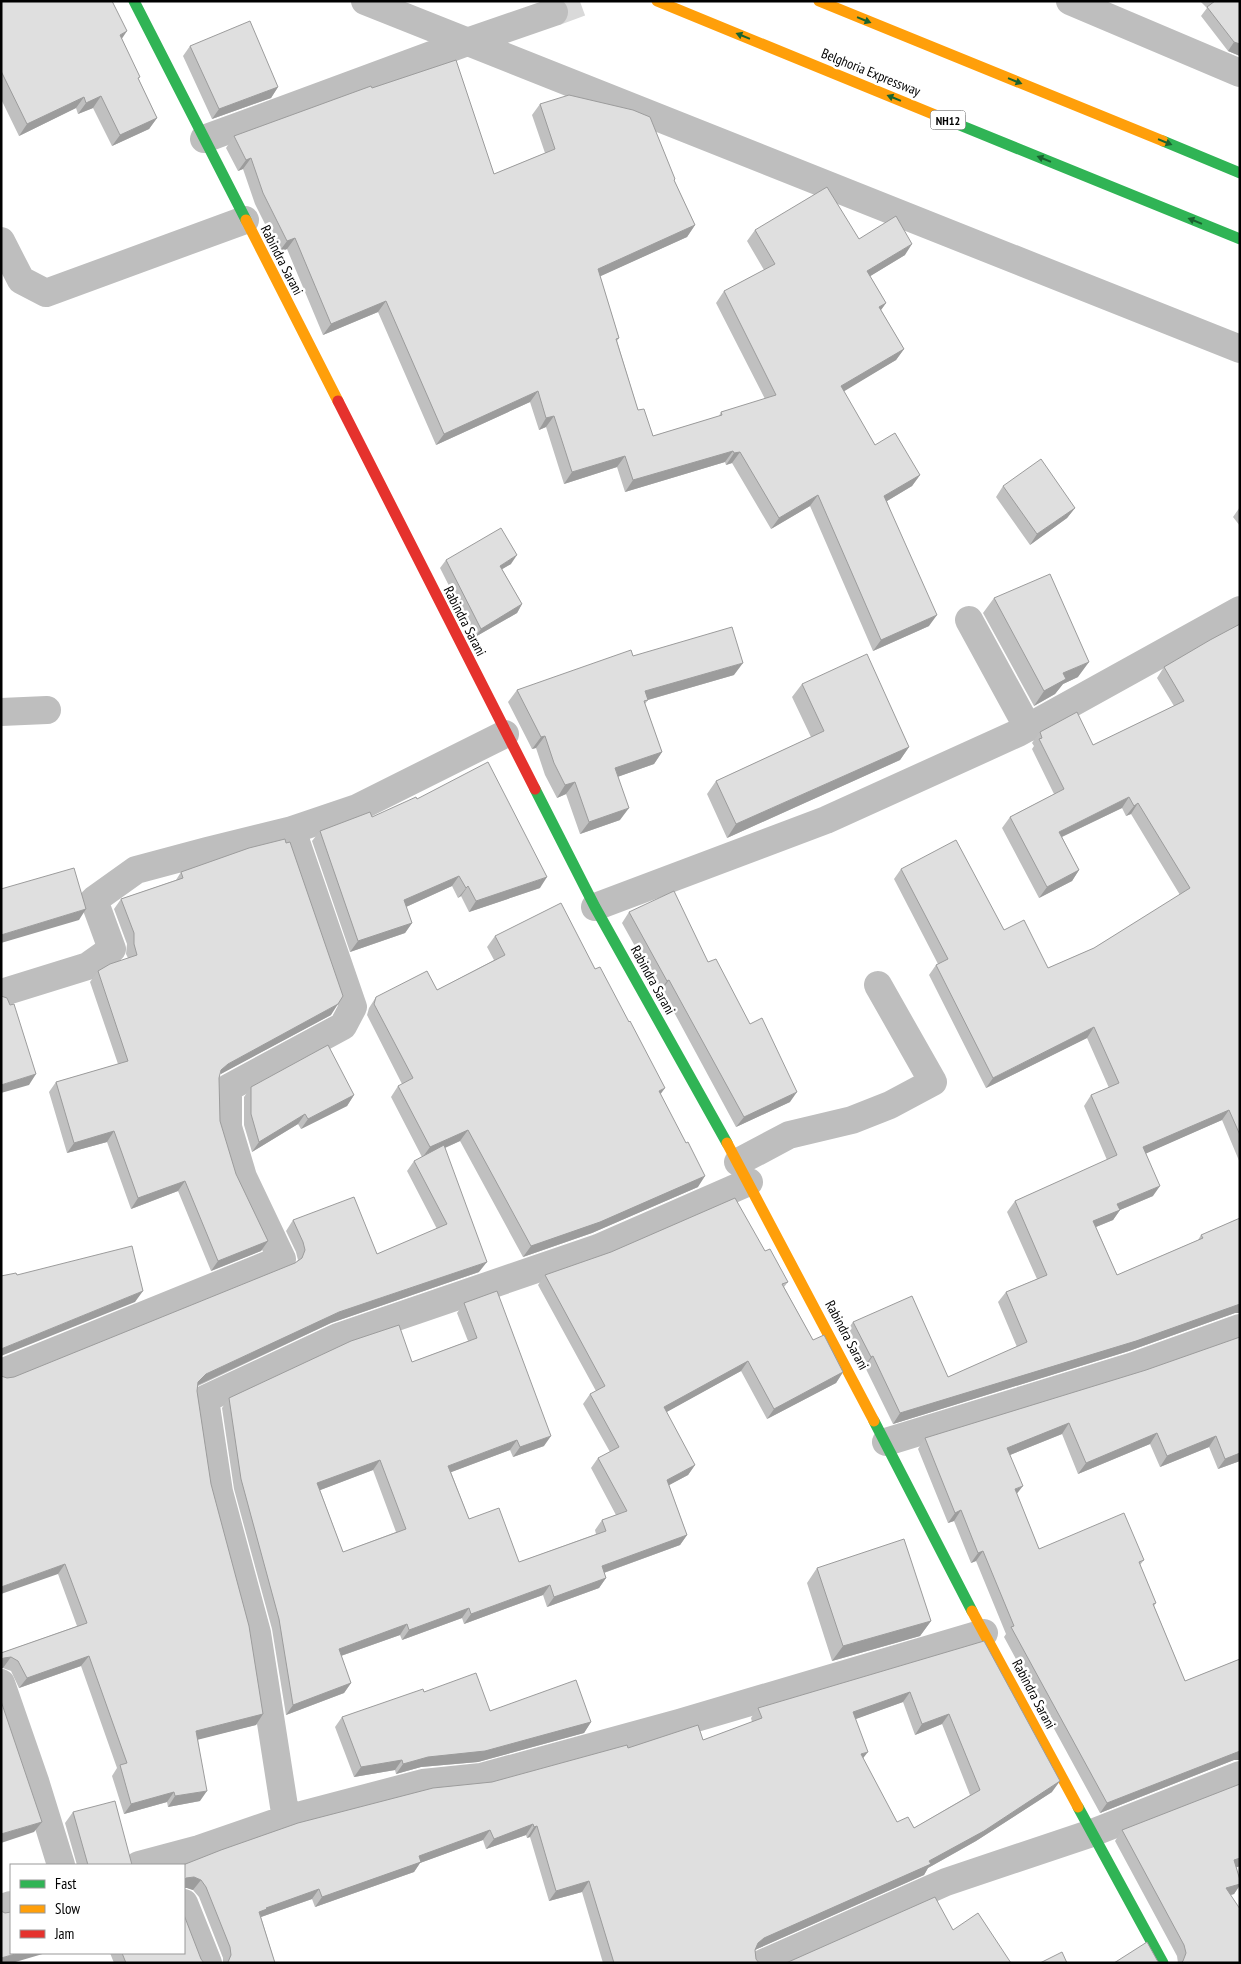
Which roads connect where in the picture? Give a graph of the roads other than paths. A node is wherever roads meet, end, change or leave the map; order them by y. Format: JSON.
{"nodes":[{"id":1,"x":134,"y":1,"type":"edge"},
{"id":2,"x":365,"y":1,"type":"edge"},
{"id":3,"x":657,"y":1,"type":"edge"},
{"id":4,"x":819,"y":1,"type":"edge"},
{"id":5,"x":1070,"y":1,"type":"edge"},
{"id":6,"x":554,"y":12,"type":"tunnel mouth"},
{"id":7,"x":468,"y":42,"type":"junction"},
{"id":8,"x":1240,"y":73,"type":"edge"},
{"id":9,"x":204,"y":139,"type":"junction"},
{"id":10,"x":1240,"y":173,"type":"edge"},
{"id":11,"x":245,"y":220,"type":"junction"},
{"id":12,"x":1240,"y":239,"type":"edge"},
{"id":13,"x":1,"y":241,"type":"edge"},
{"id":14,"x":1240,"y":350,"type":"edge"},
{"id":15,"x":1240,"y":610,"type":"edge"},
{"id":16,"x":969,"y":620,"type":"dead end"},
{"id":17,"x":46,"y":710,"type":"dead end"},
{"id":18,"x":1,"y":712,"type":"edge"},
{"id":19,"x":1028,"y":728,"type":"junction"},
{"id":20,"x":505,"y":734,"type":"junction"},
{"id":21,"x":292,"y":830,"type":"junction"},
{"id":22,"x":595,"y":907,"type":"junction"},
{"id":23,"x":878,"y":985,"type":"dead end"},
{"id":24,"x":1,"y":993,"type":"edge"},
{"id":25,"x":743,"y":1172,"type":"junction"},
{"id":26,"x":1240,"y":1328,"type":"edge"},
{"id":27,"x":1,"y":1373,"type":"edge"},
{"id":28,"x":886,"y":1442,"type":"junction"},
{"id":29,"x":984,"y":1633,"type":"junction"},
{"id":30,"x":1,"y":1683,"type":"edge"},
{"id":31,"x":1240,"y":1774,"type":"edge"},
{"id":32,"x":286,"y":1819,"type":"junction"},
{"id":33,"x":1092,"y":1833,"type":"junction"},
{"id":34,"x":167,"y":1862,"type":"edge"},
{"id":35,"x":61,"y":1864,"type":"edge"},
{"id":36,"x":149,"y":1864,"type":"edge"},
{"id":37,"x":185,"y":1906,"type":"edge"},
{"id":38,"x":208,"y":1963,"type":"edge"},
{"id":39,"x":763,"y":1963,"type":"edge"},
{"id":40,"x":1163,"y":1963,"type":"edge"}],
"edges":[{"from":1,"to":9,"type":"main road","name":"Rabindra Sarani"},
{"from":2,"to":7,"type":"street"},
{"from":12,"to":3,"type":"main road","name":"Belghoria Expressway","number":"NH12","one_way":true},
{"from":4,"to":10,"type":"main road","one_way":true},
{"from":5,"to":8,"type":"street"},
{"from":6,"to":7,"type":"street"},
{"from":7,"to":9,"type":"street"},
{"from":7,"to":14,"type":"street"},
{"from":9,"to":11,"type":"main road","name":"Rabindra Sarani"},
{"from":11,"to":13,"type":"street"},
{"from":11,"to":20,"type":"main road","name":"Rabindra Sarani"},
{"from":15,"to":19,"type":"street"},
{"from":16,"to":19,"type":"street"},
{"from":17,"to":18,"type":"street"},
{"from":19,"to":22,"type":"street"},
{"from":20,"to":21,"type":"street"},
{"from":20,"to":22,"type":"main road","name":"Rabindra Sarani"},
{"from":21,"to":24,"type":"street"},
{"from":21,"to":27,"type":"street"},
{"from":22,"to":25,"type":"main road","name":"Rabindra Sarani"},
{"from":23,"to":25,"type":"street"},
{"from":25,"to":28,"type":"main road","name":"Rabindra Sarani"},
{"from":25,"to":32,"type":"street"},
{"from":26,"to":28,"type":"street"},
{"from":28,"to":29,"type":"main road","name":"Rabindra Sarani"},
{"from":29,"to":32,"type":"street"},
{"from":29,"to":33,"type":"main road","name":"Rabindra Sarani"},
{"from":30,"to":35,"type":"street"},
{"from":31,"to":33,"type":"street"},
{"from":32,"to":34,"type":"street"},
{"from":33,"to":39,"type":"street"},
{"from":33,"to":40,"type":"main road","name":"Rabindra Sarani"},
{"from":34,"to":36,"type":"street"},
{"from":37,"to":38,"type":"street"}]}
